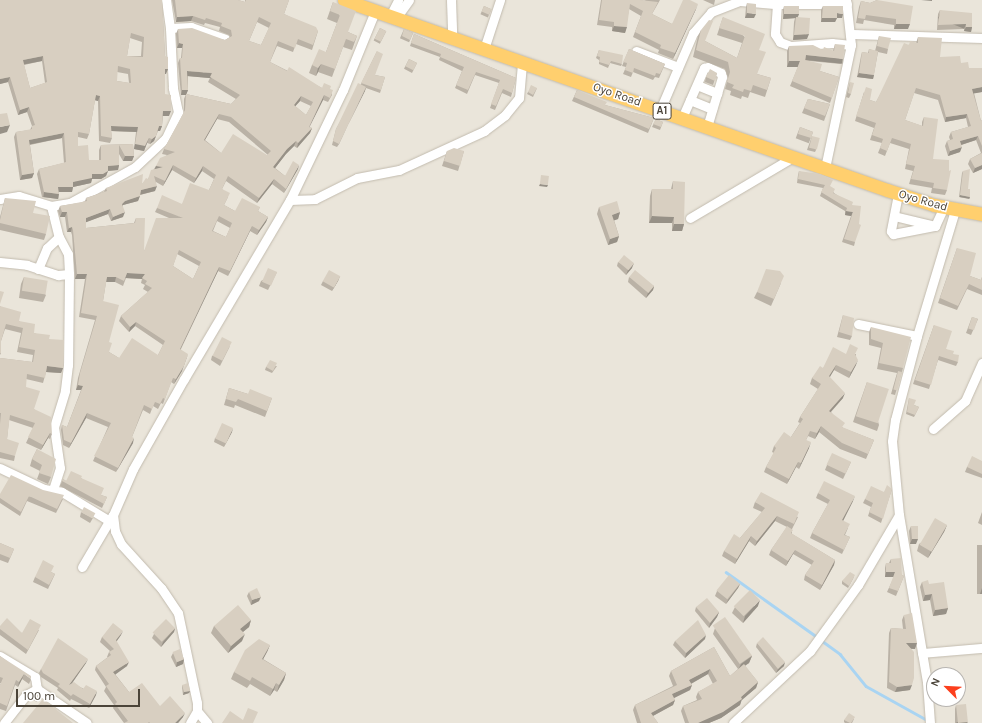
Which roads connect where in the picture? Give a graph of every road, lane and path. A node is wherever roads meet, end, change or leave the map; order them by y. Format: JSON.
{"nodes":[{"id":1,"x":166,"y":0,"type":"edge"},
{"id":2,"x":344,"y":0,"type":"edge"},
{"id":3,"x":398,"y":0,"type":"edge"},
{"id":4,"x":409,"y":0,"type":"edge"},
{"id":5,"x":451,"y":0,"type":"edge"},
{"id":6,"x":500,"y":0,"type":"edge"},
{"id":7,"x":740,"y":0,"type":"edge"},
{"id":8,"x":847,"y":2,"type":"edge"},
{"id":9,"x":777,"y":4,"type":"junction"},
{"id":10,"x":375,"y":11,"type":"junction"},
{"id":11,"x":393,"y":17,"type":"junction"},
{"id":12,"x":170,"y":28,"type":"junction"},
{"id":13,"x":852,"y":34,"type":"junction"},
{"id":14,"x":452,"y":38,"type":"junction"},
{"id":15,"x":982,"y":38,"type":"edge"},
{"id":16,"x":225,"y":39,"type":"edge"},
{"id":17,"x":851,"y":45,"type":"junction"},
{"id":18,"x":484,"y":49,"type":"junction"},
{"id":19,"x":636,"y":51,"type":"edge"},
{"id":20,"x":522,"y":62,"type":"junction"},
{"id":21,"x":678,"y":67,"type":"junction"},
{"id":22,"x":697,"y":85,"type":"junction"},
{"id":23,"x":717,"y":93,"type":"junction"},
{"id":24,"x":690,"y":100,"type":"junction"},
{"id":25,"x":712,"y":109,"type":"junction"},
{"id":26,"x":660,"y":110,"type":"junction"},
{"id":27,"x":682,"y":118,"type":"junction"},
{"id":28,"x":707,"y":127,"type":"junction"},
{"id":29,"x":793,"y":157,"type":"junction"},
{"id":30,"x":825,"y":168,"type":"junction"},
{"id":31,"x":898,"y":194,"type":"junction"},
{"id":32,"x":0,"y":199,"type":"edge"},
{"id":33,"x":290,"y":200,"type":"junction"},
{"id":34,"x":50,"y":206,"type":"junction"},
{"id":35,"x":949,"y":208,"type":"junction"},
{"id":36,"x":982,"y":214,"type":"edge"},
{"id":37,"x":894,"y":216,"type":"junction"},
{"id":38,"x":690,"y":218,"type":"dead end"},
{"id":39,"x":935,"y":226,"type":"junction"},
{"id":40,"x":59,"y":237,"type":"junction"},
{"id":41,"x":0,"y":262,"type":"edge"},
{"id":42,"x":38,"y":269,"type":"junction"},
{"id":43,"x":69,"y":274,"type":"junction"},
{"id":44,"x":858,"y":324,"type":"dead end"},
{"id":45,"x":917,"y":336,"type":"junction"},
{"id":46,"x":982,"y":363,"type":"edge"},
{"id":47,"x":932,"y":429,"type":"dead end"},
{"id":48,"x":0,"y":468,"type":"edge"},
{"id":49,"x":53,"y":489,"type":"junction"},
{"id":50,"x":899,"y":515,"type":"junction"},
{"id":51,"x":110,"y":518,"type":"junction"},
{"id":52,"x":82,"y":566,"type":"dead end"},
{"id":53,"x":982,"y":648,"type":"edge"},
{"id":54,"x":922,"y":653,"type":"junction"},
{"id":55,"x":0,"y":656,"type":"edge"},
{"id":56,"x":37,"y":690,"type":"junction"},
{"id":57,"x":197,"y":711,"type":"junction"},
{"id":58,"x":4,"y":723,"type":"edge"},
{"id":59,"x":87,"y":723,"type":"edge"},
{"id":60,"x":190,"y":723,"type":"edge"},
{"id":61,"x":207,"y":723,"type":"edge"},
{"id":62,"x":733,"y":723,"type":"edge"},
{"id":63,"x":930,"y":723,"type":"edge"}],
"edges":[{"from":1,"to":12,"type":"street"},
{"from":2,"to":10,"type":"highway","name":"Oyo Road","number":"A1"},
{"from":3,"to":11,"type":"street"},
{"from":4,"to":11,"type":"street"},
{"from":5,"to":14,"type":"street"},
{"from":6,"to":18,"type":"street"},
{"from":7,"to":9,"type":"street"},
{"from":7,"to":21,"type":"street"},
{"from":8,"to":9,"type":"street"},
{"from":8,"to":13,"type":"street"},
{"from":9,"to":17,"type":"street"},
{"from":10,"to":11,"type":"highway","name":"Oyo Road","number":"A1"},
{"from":10,"to":33,"type":"street"},
{"from":11,"to":14,"type":"highway","name":"Oyo Road","number":"A1"},
{"from":12,"to":16,"type":"street"},
{"from":12,"to":34,"type":"street"},
{"from":13,"to":15,"type":"street"},
{"from":13,"to":17,"type":"street"},
{"from":14,"to":18,"type":"highway","name":"Oyo Road","number":"A1"},
{"from":17,"to":30,"type":"street"},
{"from":18,"to":20,"type":"highway","name":"Oyo Road","number":"A1"},
{"from":19,"to":21,"type":"street"},
{"from":20,"to":26,"type":"highway","name":"Oyo Road","number":"A1"},
{"from":20,"to":33,"type":"street"},
{"from":21,"to":26,"type":"street"},
{"from":22,"to":23,"type":"street"},
{"from":22,"to":23,"type":"street"},
{"from":22,"to":24,"type":"street"},
{"from":23,"to":25,"type":"street"},
{"from":24,"to":25,"type":"street"},
{"from":24,"to":27,"type":"street"},
{"from":25,"to":28,"type":"street"},
{"from":26,"to":27,"type":"highway","name":"Oyo Road","number":"A1"},
{"from":27,"to":28,"type":"highway","name":"Oyo Road","number":"A1"},
{"from":28,"to":29,"type":"highway","name":"Oyo Road","number":"A1"},
{"from":29,"to":30,"type":"highway","name":"Oyo Road","number":"A1"},
{"from":29,"to":38,"type":"street"},
{"from":30,"to":31,"type":"highway","name":"Oyo Road","number":"A1"},
{"from":31,"to":35,"type":"highway","name":"Oyo Road","number":"A1"},
{"from":31,"to":37,"type":"street"},
{"from":32,"to":34,"type":"street"},
{"from":33,"to":51,"type":"street"},
{"from":34,"to":40,"type":"street"},
{"from":35,"to":36,"type":"highway","name":"Oyo Road","number":"A1"},
{"from":35,"to":39,"type":"street"},
{"from":35,"to":45,"type":"street"},
{"from":37,"to":39,"type":"street"},
{"from":37,"to":39,"type":"street"},
{"from":40,"to":42,"type":"street"},
{"from":40,"to":43,"type":"street"},
{"from":41,"to":42,"type":"street"},
{"from":42,"to":43,"type":"street"},
{"from":43,"to":49,"type":"street"},
{"from":44,"to":45,"type":"street"},
{"from":45,"to":50,"type":"street"},
{"from":46,"to":47,"type":"street"},
{"from":48,"to":49,"type":"street"},
{"from":49,"to":51,"type":"street"},
{"from":50,"to":54,"type":"street"},
{"from":50,"to":62,"type":"street"},
{"from":51,"to":52,"type":"street"},
{"from":51,"to":57,"type":"street"},
{"from":53,"to":54,"type":"street"},
{"from":54,"to":63,"type":"street"},
{"from":55,"to":56,"type":"street"},
{"from":56,"to":58,"type":"street"},
{"from":56,"to":59,"type":"street"},
{"from":57,"to":60,"type":"street"},
{"from":57,"to":61,"type":"street"}]}
